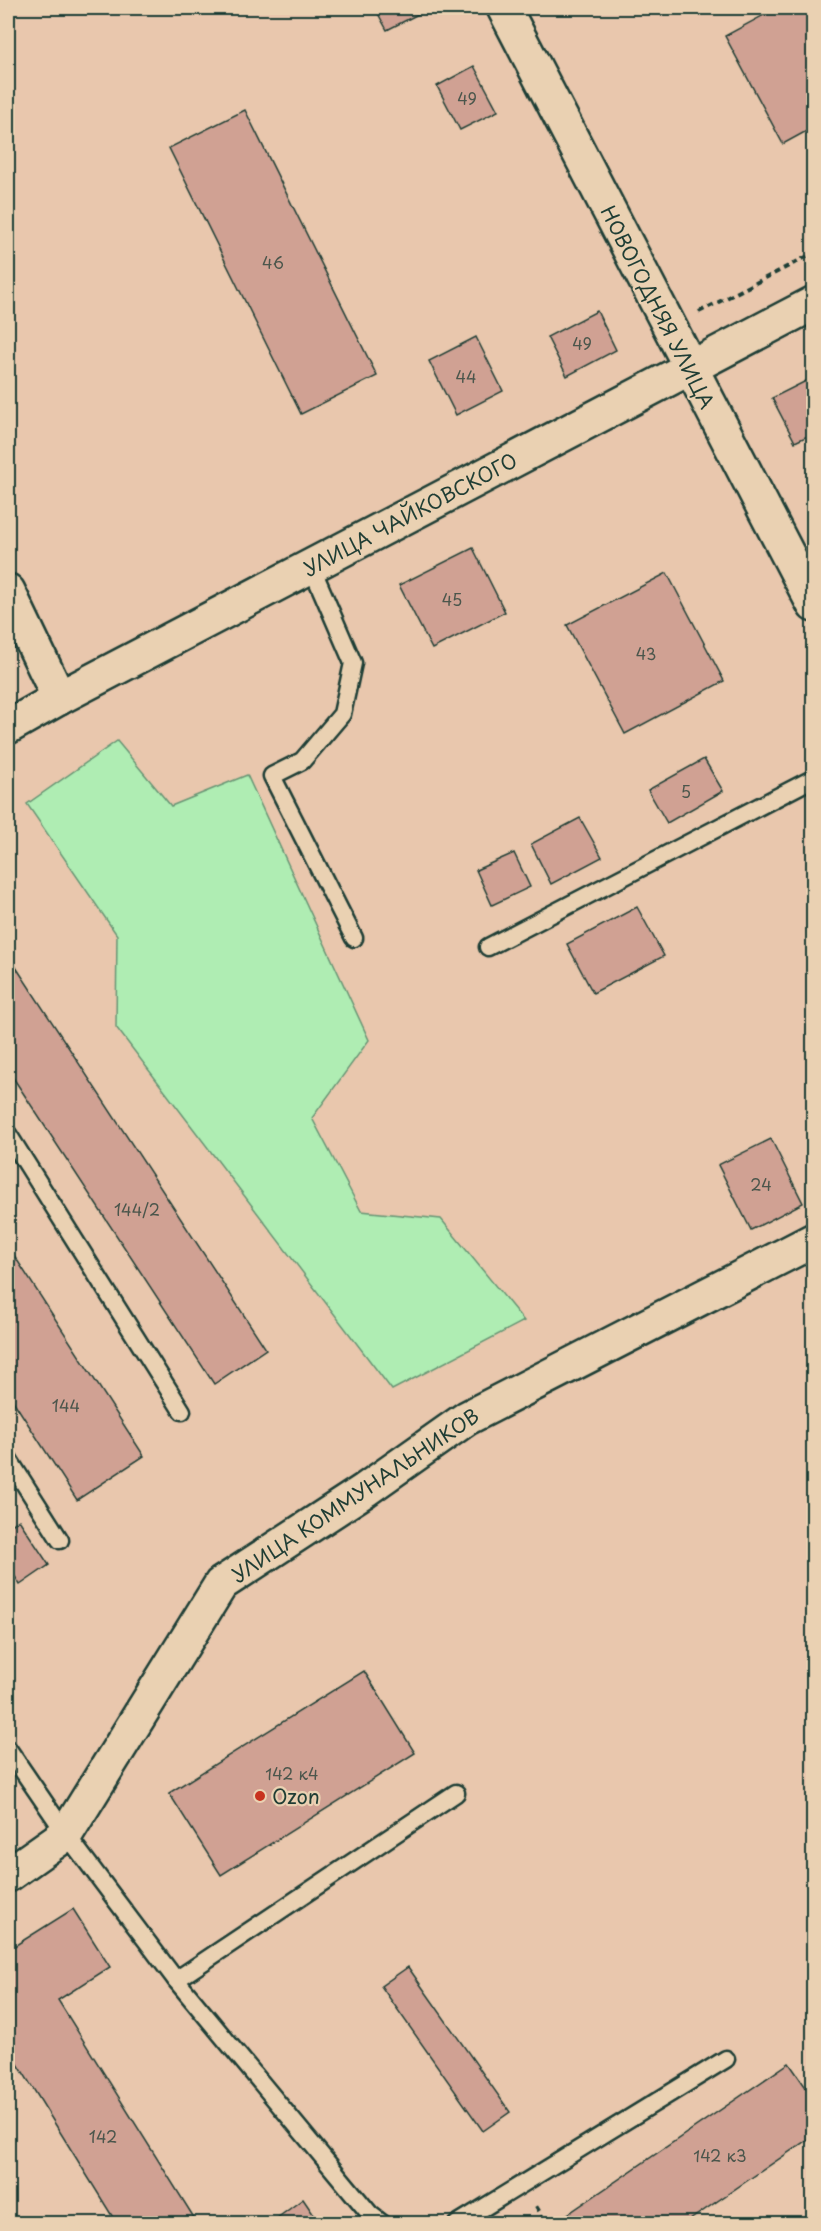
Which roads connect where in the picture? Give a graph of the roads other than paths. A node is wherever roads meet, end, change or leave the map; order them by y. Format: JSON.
{"nodes":[{"id":1,"x":504,"y":8,"type":"edge"},
{"id":2,"x":813,"y":303,"type":"edge"},
{"id":3,"x":690,"y":367,"type":"junction"},
{"id":4,"x":311,"y":566,"type":"junction"},
{"id":5,"x":8,"y":591,"type":"edge"},
{"id":6,"x":813,"y":605,"type":"edge"},
{"id":7,"x":59,"y":698,"type":"junction"},
{"id":8,"x":8,"y":727,"type":"edge"},
{"id":9,"x":813,"y":778,"type":"edge"},
{"id":10,"x":354,"y":938,"type":"dead end"},
{"id":11,"x":488,"y":947,"type":"dead end"},
{"id":12,"x":8,"y":1134,"type":"edge"},
{"id":13,"x":813,"y":1240,"type":"edge"},
{"id":14,"x":183,"y":1411,"type":"dead end"},
{"id":15,"x":8,"y":1458,"type":"edge"},
{"id":16,"x":60,"y":1540,"type":"dead end"},
{"id":17,"x":8,"y":1749,"type":"edge"},
{"id":18,"x":456,"y":1793,"type":"dead end"},
{"id":19,"x":66,"y":1834,"type":"junction"},
{"id":20,"x":8,"y":1875,"type":"edge"},
{"id":21,"x":176,"y":1980,"type":"junction"},
{"id":22,"x":726,"y":2059,"type":"dead end"},
{"id":23,"x":383,"y":2223,"type":"edge"},
{"id":24,"x":457,"y":2223,"type":"edge"}],
"edges":[{"from":1,"to":3,"type":"street","name":"НОВОГОДНЯЯ УЛИЦА"},
{"from":2,"to":3,"type":"street","name":"УЛИЦА ЧАЙКОВСКОГО"},
{"from":3,"to":4,"type":"street","name":"УЛИЦА ЧАЙКОВСКОГО"},
{"from":3,"to":6,"type":"street","name":"НОВОГОДНЯЯ УЛИЦА"},
{"from":4,"to":7,"type":"street","name":"УЛИЦА ЧАЙКОВСКОГО"},
{"from":4,"to":10,"type":"lane"},
{"from":5,"to":7,"type":"street"},
{"from":7,"to":8,"type":"street","name":"УЛИЦА ЧАЙКОВСКОГО"},
{"from":9,"to":11,"type":"lane"},
{"from":12,"to":14,"type":"lane"},
{"from":13,"to":19,"type":"street","name":"УЛИЦА КОММУНАЛЬНИКОВ"},
{"from":15,"to":16,"type":"lane"},
{"from":17,"to":19,"type":"lane"},
{"from":18,"to":21,"type":"lane"},
{"from":19,"to":20,"type":"street","name":"УЛИЦА КОММУНАЛЬНИКОВ"},
{"from":19,"to":21,"type":"lane"},
{"from":21,"to":23,"type":"lane"},
{"from":22,"to":24,"type":"lane"}]}
